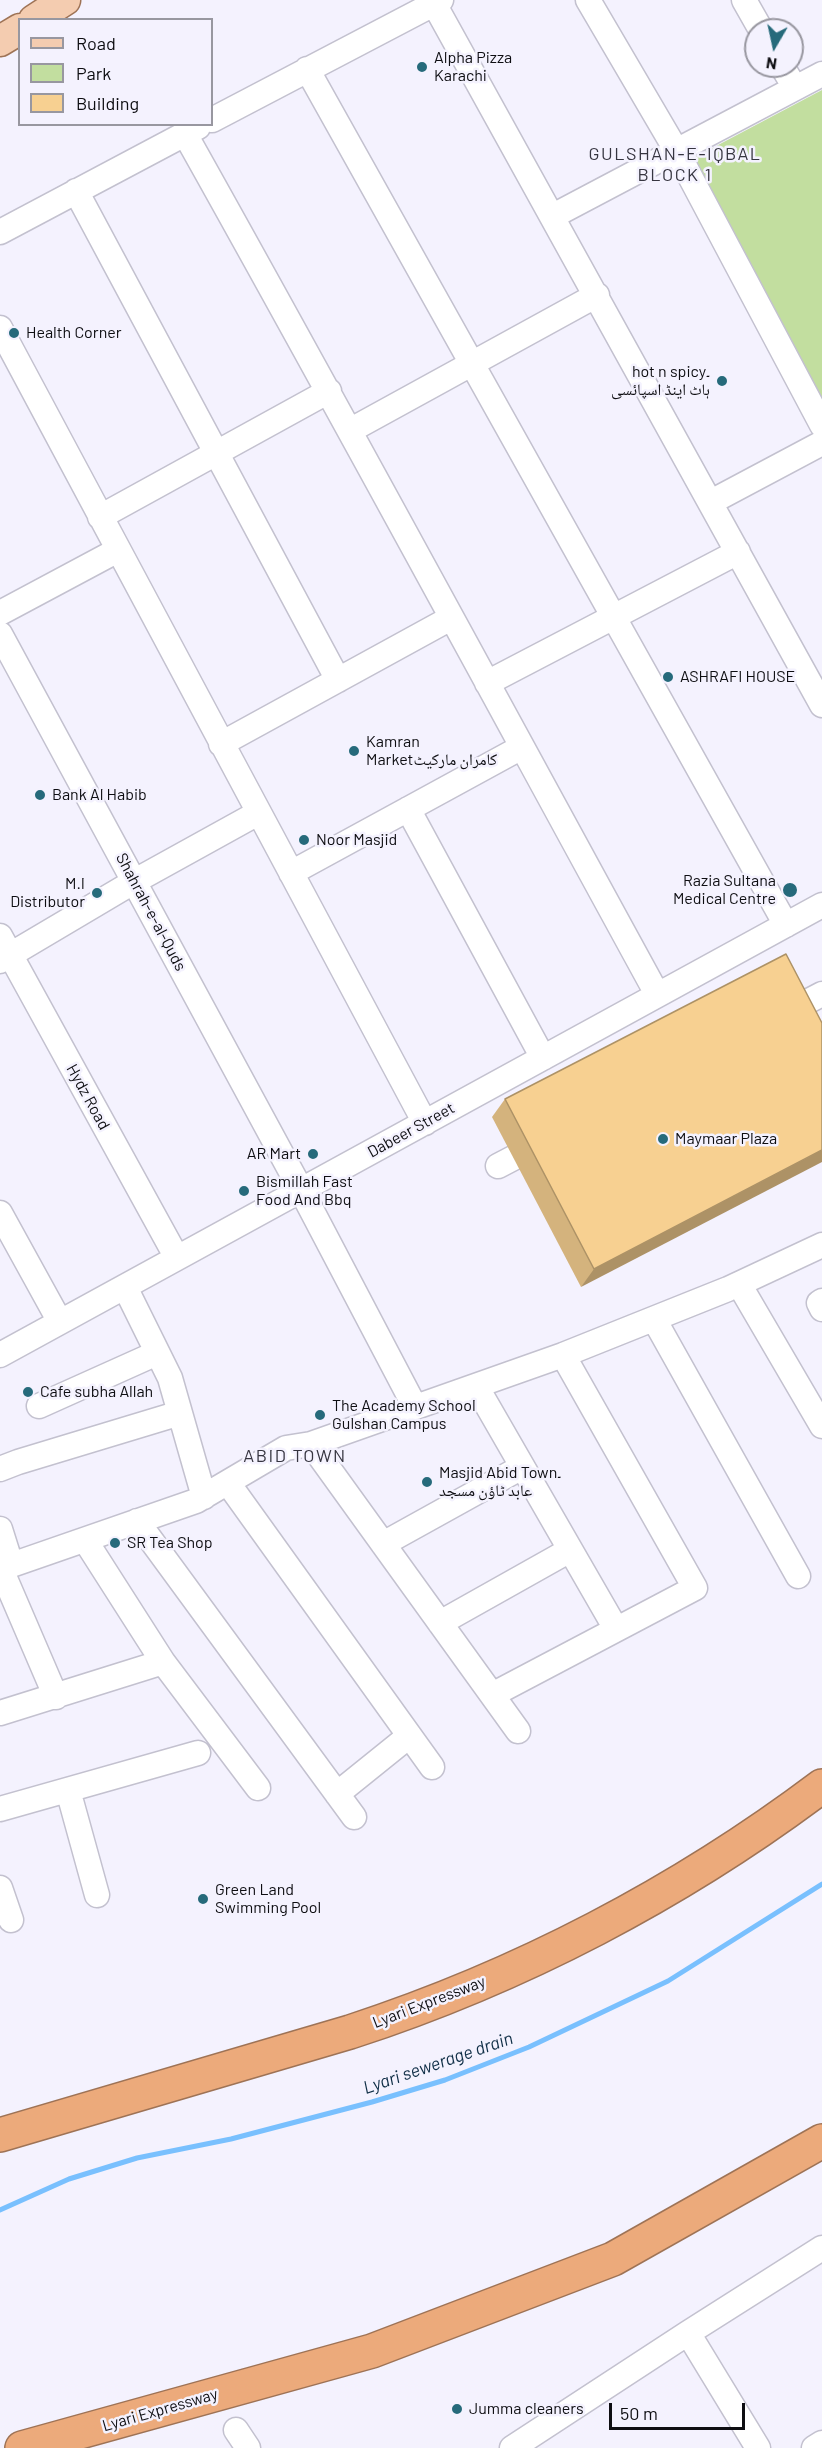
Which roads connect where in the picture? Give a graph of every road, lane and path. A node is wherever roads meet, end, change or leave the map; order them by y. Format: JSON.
{"nodes":[{"id":1,"x":65,"y":0,"type":"edge"},
{"id":2,"x":588,"y":0,"type":"edge"},
{"id":3,"x":744,"y":0,"type":"edge"},
{"id":4,"x":436,"y":1,"type":"edge"},
{"id":5,"x":37,"y":18,"type":"edge"},
{"id":6,"x":754,"y":18,"type":"edge"},
{"id":7,"x":18,"y":30,"type":"edge"},
{"id":8,"x":0,"y":41,"type":"edge"},
{"id":9,"x":307,"y":69,"type":"junction"},
{"id":10,"x":822,"y":74,"type":"edge"},
{"id":11,"x":789,"y":78,"type":"edge"},
{"id":12,"x":795,"y":88,"type":"junction"},
{"id":13,"x":213,"y":119,"type":"edge"},
{"id":14,"x":194,"y":129,"type":"edge"},
{"id":15,"x":676,"y":150,"type":"junction"},
{"id":16,"x":76,"y":191,"type":"junction"},
{"id":17,"x":553,"y":216,"type":"junction"},
{"id":18,"x":0,"y":232,"type":"edge"},
{"id":19,"x":597,"y":295,"type":"junction"},
{"id":20,"x":0,"y":328,"type":"edge"},
{"id":21,"x":472,"y":363,"type":"junction"},
{"id":22,"x":329,"y":390,"type":"junction"},
{"id":23,"x":822,"y":425,"type":"edge"},
{"id":24,"x":351,"y":430,"type":"junction"},
{"id":25,"x":822,"y":443,"type":"edge"},
{"id":26,"x":216,"y":453,"type":"junction"},
{"id":27,"x":711,"y":502,"type":"junction"},
{"id":28,"x":100,"y":517,"type":"junction"},
{"id":29,"x":118,"y":550,"type":"junction"},
{"id":30,"x":738,"y":552,"type":"junction"},
{"id":31,"x":0,"y":613,"type":"edge"},
{"id":32,"x":614,"y":617,"type":"junction"},
{"id":33,"x":451,"y":618,"type":"junction"},
{"id":34,"x":0,"y":634,"type":"edge"},
{"id":35,"x":338,"y":681,"type":"junction"},
{"id":36,"x":487,"y":683,"type":"junction"},
{"id":37,"x":822,"y":705,"type":"edge"},
{"id":38,"x":221,"y":744,"type":"junction"},
{"id":39,"x":522,"y":747,"type":"junction"},
{"id":40,"x":408,"y":809,"type":"junction"},
{"id":41,"x":258,"y":813,"type":"junction"},
{"id":42,"x":291,"y":873,"type":"junction"},
{"id":43,"x":135,"y":881,"type":"junction"},
{"id":44,"x":822,"y":905,"type":"edge"},
{"id":45,"x":786,"y":925,"type":"junction"},
{"id":46,"x":3,"y":951,"type":"edge"},
{"id":47,"x":657,"y":994,"type":"junction"},
{"id":48,"x":822,"y":994,"type":"edge"},
{"id":49,"x":758,"y":1028,"type":"edge"},
{"id":50,"x":543,"y":1058,"type":"junction"},
{"id":51,"x":425,"y":1123,"type":"junction"},
{"id":52,"x":562,"y":1145,"type":"edge"},
{"id":53,"x":498,"y":1166,"type":"dead end"},
{"id":54,"x":301,"y":1190,"type":"junction"},
{"id":55,"x":0,"y":1213,"type":"edge"},
{"id":56,"x":822,"y":1245,"type":"edge"},
{"id":57,"x":177,"y":1258,"type":"junction"},
{"id":58,"x":739,"y":1284,"type":"junction"},
{"id":59,"x":125,"y":1287,"type":"junction"},
{"id":60,"x":822,"y":1301,"type":"edge"},
{"id":61,"x":822,"y":1309,"type":"edge"},
{"id":62,"x":654,"y":1319,"type":"junction"},
{"id":63,"x":60,"y":1322,"type":"junction"},
{"id":64,"x":158,"y":1353,"type":"junction"},
{"id":65,"x":0,"y":1355,"type":"edge"},
{"id":66,"x":563,"y":1355,"type":"junction"},
{"id":67,"x":476,"y":1386,"type":"junction"},
{"id":68,"x":39,"y":1406,"type":"dead end"},
{"id":69,"x":415,"y":1407,"type":"junction"},
{"id":70,"x":180,"y":1413,"type":"junction"},
{"id":71,"x":822,"y":1426,"type":"edge"},
{"id":72,"x":311,"y":1444,"type":"junction"},
{"id":73,"x":522,"y":1467,"type":"junction"},
{"id":74,"x":0,"y":1469,"type":"edge"},
{"id":75,"x":228,"y":1483,"type":"junction"},
{"id":76,"x":204,"y":1497,"type":"junction"},
{"id":77,"x":137,"y":1521,"type":"junction"},
{"id":78,"x":0,"y":1529,"type":"edge"},
{"id":79,"x":85,"y":1539,"type":"junction"},
{"id":80,"x":383,"y":1544,"type":"junction"},
{"id":81,"x":570,"y":1550,"type":"junction"},
{"id":82,"x":4,"y":1568,"type":"edge"},
{"id":83,"x":798,"y":1576,"type":"dead end"},
{"id":84,"x":440,"y":1623,"type":"junction"},
{"id":85,"x":616,"y":1629,"type":"junction"},
{"id":86,"x":163,"y":1662,"type":"junction"},
{"id":87,"x":492,"y":1695,"type":"junction"},
{"id":88,"x":56,"y":1697,"type":"junction"},
{"id":89,"x":0,"y":1713,"type":"edge"},
{"id":90,"x":518,"y":1731,"type":"dead end"},
{"id":91,"x":409,"y":1736,"type":"junction"},
{"id":92,"x":198,"y":1753,"type":"dead end"},
{"id":93,"x":432,"y":1767,"type":"dead end"},
{"id":94,"x":822,"y":1786,"type":"edge"},
{"id":95,"x":258,"y":1788,"type":"dead end"},
{"id":96,"x":68,"y":1790,"type":"junction"},
{"id":97,"x":337,"y":1794,"type":"junction"},
{"id":98,"x":0,"y":1809,"type":"edge"},
{"id":99,"x":354,"y":1817,"type":"dead end"},
{"id":100,"x":0,"y":1888,"type":"edge"},
{"id":101,"x":97,"y":1895,"type":"dead end"},
{"id":102,"x":10,"y":1920,"type":"dead end"},
{"id":103,"x":0,"y":2135,"type":"edge"},
{"id":104,"x":822,"y":2141,"type":"edge"},
{"id":105,"x":822,"y":2248,"type":"edge"},
{"id":106,"x":688,"y":2333,"type":"junction"},
{"id":107,"x":822,"y":2443,"type":"edge"},
{"id":108,"x":517,"y":2447,"type":"edge"},
{"id":109,"x":22,"y":2448,"type":"edge"},
{"id":110,"x":758,"y":2448,"type":"edge"},
{"id":111,"x":814,"y":2448,"type":"edge"}],
"edges":[{"from":1,"to":5,"type":"main road"},
{"from":2,"to":15,"type":"street"},
{"from":3,"to":6,"type":"street"},
{"from":4,"to":9,"type":"street"},
{"from":4,"to":17,"type":"street"},
{"from":7,"to":8,"type":"main road"},
{"from":9,"to":13,"type":"street"},
{"from":9,"to":21,"type":"street"},
{"from":10,"to":12,"type":"street"},
{"from":11,"to":12,"type":"street"},
{"from":12,"to":15,"type":"street"},
{"from":14,"to":16,"type":"street"},
{"from":14,"to":22,"type":"street"},
{"from":15,"to":17,"type":"street"},
{"from":15,"to":23,"type":"street"},
{"from":16,"to":18,"type":"street"},
{"from":16,"to":26,"type":"street"},
{"from":17,"to":19,"type":"street"},
{"from":19,"to":21,"type":"street"},
{"from":19,"to":27,"type":"street"},
{"from":20,"to":28,"type":"street"},
{"from":21,"to":24,"type":"street"},
{"from":21,"to":32,"type":"street"},
{"from":22,"to":24,"type":"street"},
{"from":22,"to":26,"type":"street"},
{"from":24,"to":33,"type":"street"},
{"from":25,"to":27,"type":"street"},
{"from":26,"to":28,"type":"street"},
{"from":26,"to":35,"type":"street"},
{"from":27,"to":30,"type":"street"},
{"from":28,"to":29,"type":"street"},
{"from":29,"to":31,"type":"street"},
{"from":29,"to":38,"type":"street"},
{"from":30,"to":32,"type":"street"},
{"from":30,"to":37,"type":"street"},
{"from":32,"to":36,"type":"street"},
{"from":32,"to":45,"type":"street"},
{"from":33,"to":35,"type":"street"},
{"from":33,"to":36,"type":"street"},
{"from":34,"to":43,"type":"street","name":"Shahrah-e-al-Quds"},
{"from":35,"to":38,"type":"street"},
{"from":36,"to":39,"type":"street"},
{"from":38,"to":41,"type":"street"},
{"from":39,"to":40,"type":"street"},
{"from":39,"to":47,"type":"street"},
{"from":40,"to":42,"type":"street"},
{"from":40,"to":50,"type":"street"},
{"from":41,"to":42,"type":"street"},
{"from":41,"to":43,"type":"street"},
{"from":42,"to":51,"type":"street"},
{"from":43,"to":46,"type":"street"},
{"from":43,"to":54,"type":"street","name":"Shahrah-e-al-Quds"},
{"from":44,"to":45,"type":"street","name":"Dabeer Street"},
{"from":45,"to":47,"type":"street","name":"Dabeer Street"},
{"from":46,"to":57,"type":"street","name":"Hydz Road"},
{"from":47,"to":50,"type":"street","name":"Dabeer Street"},
{"from":48,"to":49,"type":"street"},
{"from":50,"to":51,"type":"street","name":"Dabeer Street"},
{"from":51,"to":54,"type":"street","name":"Dabeer Street"},
{"from":52,"to":53,"type":"street"},
{"from":54,"to":57,"type":"street","name":"Dabeer Street"},
{"from":54,"to":69,"type":"street","name":"Shahrah-e-al-Quds"},
{"from":55,"to":63,"type":"street"},
{"from":56,"to":58,"type":"street"},
{"from":57,"to":59,"type":"street","name":"Dabeer Street"},
{"from":58,"to":62,"type":"street"},
{"from":58,"to":71,"type":"street"},
{"from":59,"to":63,"type":"street","name":"Dabeer Street"},
{"from":59,"to":64,"type":"street"},
{"from":60,"to":61,"type":"street"},
{"from":62,"to":66,"type":"street"},
{"from":62,"to":83,"type":"street"},
{"from":63,"to":65,"type":"street","name":"Dabeer Street"},
{"from":64,"to":68,"type":"street"},
{"from":64,"to":70,"type":"street"},
{"from":66,"to":67,"type":"street"},
{"from":66,"to":85,"type":"street"},
{"from":67,"to":69,"type":"street"},
{"from":67,"to":73,"type":"street"},
{"from":69,"to":72,"type":"street"},
{"from":70,"to":74,"type":"street"},
{"from":70,"to":76,"type":"street"},
{"from":72,"to":75,"type":"street"},
{"from":72,"to":80,"type":"street"},
{"from":73,"to":80,"type":"street"},
{"from":73,"to":81,"type":"street"},
{"from":75,"to":76,"type":"street"},
{"from":75,"to":91,"type":"street"},
{"from":76,"to":77,"type":"street"},
{"from":77,"to":79,"type":"street"},
{"from":77,"to":97,"type":"street"},
{"from":78,"to":82,"type":"street"},
{"from":79,"to":82,"type":"street"},
{"from":79,"to":86,"type":"street"},
{"from":80,"to":84,"type":"street"},
{"from":81,"to":84,"type":"street"},
{"from":81,"to":85,"type":"street"},
{"from":82,"to":88,"type":"street"},
{"from":84,"to":87,"type":"street"},
{"from":85,"to":87,"type":"street"},
{"from":86,"to":88,"type":"street"},
{"from":86,"to":95,"type":"street"},
{"from":87,"to":90,"type":"street"},
{"from":88,"to":89,"type":"street"},
{"from":91,"to":93,"type":"street"},
{"from":91,"to":97,"type":"street"},
{"from":92,"to":96,"type":"street"},
{"from":94,"to":103,"type":"highway","name":"Lyari Expressway"},
{"from":96,"to":98,"type":"street"},
{"from":96,"to":101,"type":"street"},
{"from":97,"to":99,"type":"street"},
{"from":100,"to":102,"type":"street"},
{"from":104,"to":109,"type":"highway","name":"Lyari Expressway"},
{"from":105,"to":106,"type":"street"},
{"from":106,"to":108,"type":"street"},
{"from":106,"to":110,"type":"street"},
{"from":107,"to":111,"type":"street"}]}
